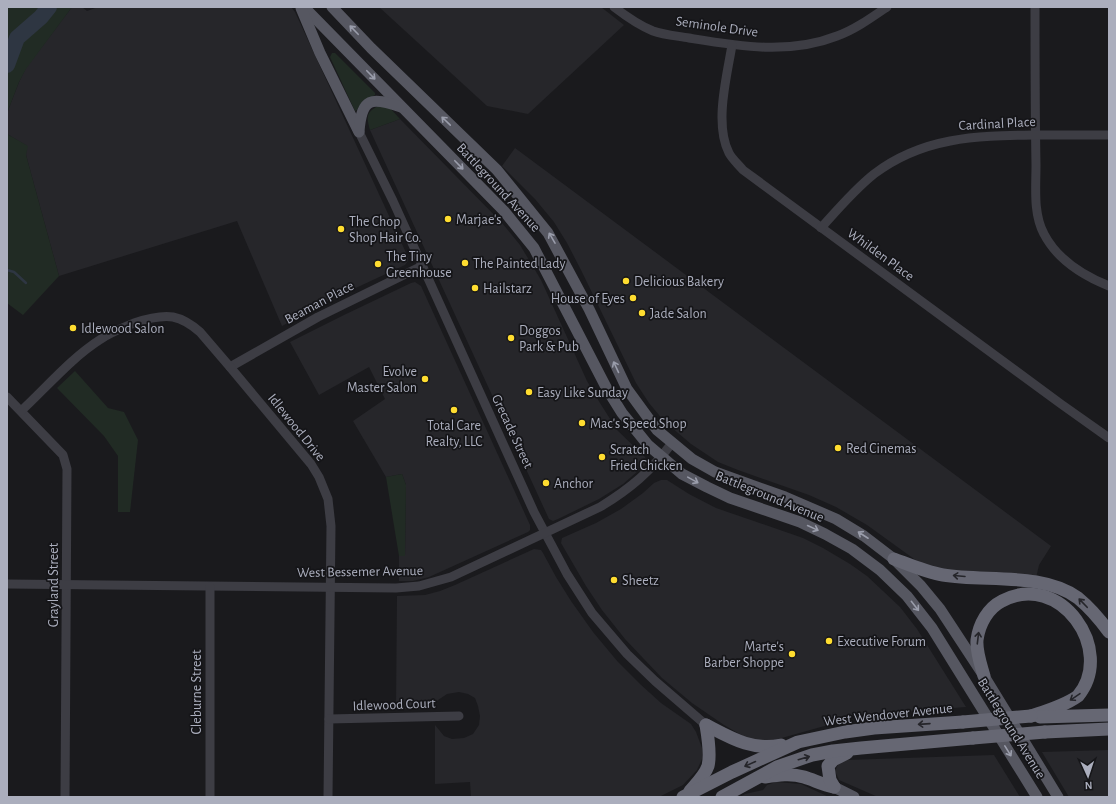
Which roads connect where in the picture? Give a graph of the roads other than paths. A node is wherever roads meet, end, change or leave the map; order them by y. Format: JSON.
{"nodes":[{"id":1,"x":301,"y":7,"type":"edge"},
{"id":2,"x":304,"y":7,"type":"edge"},
{"id":3,"x":332,"y":7,"type":"edge"},
{"id":4,"x":614,"y":7,"type":"edge"},
{"id":5,"x":887,"y":7,"type":"edge"},
{"id":6,"x":1035,"y":7,"type":"edge"},
{"id":7,"x":732,"y":45,"type":"junction"},
{"id":8,"x":403,"y":107,"type":"junction"},
{"id":9,"x":359,"y":132,"type":"junction"},
{"id":10,"x":1109,"y":134,"type":"edge"},
{"id":11,"x":1035,"y":135,"type":"junction"},
{"id":12,"x":821,"y":228,"type":"junction"},
{"id":13,"x":422,"y":266,"type":"junction"},
{"id":14,"x":1109,"y":286,"type":"edge"},
{"id":15,"x":230,"y":367,"type":"junction"},
{"id":16,"x":7,"y":396,"type":"edge"},
{"id":17,"x":21,"y":411,"type":"junction"},
{"id":18,"x":1109,"y":438,"type":"edge"},
{"id":19,"x":672,"y":443,"type":"junction"},
{"id":20,"x":661,"y":457,"type":"junction"},
{"id":21,"x":544,"y":533,"type":"junction"},
{"id":22,"x":894,"y":559,"type":"junction"},
{"id":23,"x":7,"y":584,"type":"edge"},
{"id":24,"x":67,"y":584,"type":"junction"},
{"id":25,"x":210,"y":586,"type":"junction"},
{"id":26,"x":330,"y":587,"type":"junction"},
{"id":27,"x":1109,"y":632,"type":"edge"},
{"id":28,"x":984,"y":676,"type":"junction"},
{"id":29,"x":1109,"y":715,"type":"edge"},
{"id":30,"x":459,"y":716,"type":"dead end"},
{"id":31,"x":1031,"y":716,"type":"junction"},
{"id":32,"x":329,"y":719,"type":"junction"},
{"id":33,"x":706,"y":725,"type":"junction"},
{"id":34,"x":1109,"y":729,"type":"edge"},
{"id":35,"x":798,"y":742,"type":"junction"},
{"id":36,"x":861,"y":748,"type":"junction"},
{"id":37,"x":756,"y":778,"type":"junction"},
{"id":38,"x":834,"y":787,"type":"junction"},
{"id":39,"x":684,"y":796,"type":"edge"},
{"id":40,"x":65,"y":797,"type":"edge"},
{"id":41,"x":210,"y":797,"type":"edge"},
{"id":42,"x":328,"y":797,"type":"edge"},
{"id":43,"x":722,"y":797,"type":"edge"},
{"id":44,"x":854,"y":797,"type":"edge"},
{"id":45,"x":1037,"y":797,"type":"edge"},
{"id":46,"x":1058,"y":797,"type":"edge"}],
"edges":[{"from":1,"to":9,"type":"main road"},
{"from":2,"to":8,"type":"main road","name":"Battleground Avenue","one_way":true},
{"from":19,"to":3,"type":"main road","name":"Battleground Avenue","one_way":true},
{"from":4,"to":7,"type":"street","name":"Seminole Drive"},
{"from":5,"to":7,"type":"street","name":"Seminole Drive"},
{"from":6,"to":11,"type":"street"},
{"from":7,"to":12,"type":"street","name":"Whilden Place"},
{"from":8,"to":9,"type":"main road"},
{"from":8,"to":20,"type":"main road","name":"Battleground Avenue","one_way":true},
{"from":9,"to":13,"type":"street","name":"Grecade Street"},
{"from":10,"to":11,"type":"street","name":"Cardinal Place"},
{"from":11,"to":12,"type":"street","name":"Cardinal Place"},
{"from":11,"to":14,"type":"street"},
{"from":12,"to":18,"type":"street","name":"Whilden Place"},
{"from":13,"to":15,"type":"street","name":"Beaman Place"},
{"from":13,"to":21,"type":"street","name":"Grecade Street"},
{"from":15,"to":17,"type":"street","name":"Idlewood Drive"},
{"from":15,"to":26,"type":"street","name":"Idlewood Drive"},
{"from":16,"to":17,"type":"street","name":"Grayland Street"},
{"from":17,"to":24,"type":"street","name":"Grayland Street"},
{"from":19,"to":20,"type":"street","name":"West Bessemer Avenue"},
{"from":22,"to":19,"type":"main road","name":"Battleground Avenue","one_way":true},
{"from":20,"to":21,"type":"street","name":"West Bessemer Avenue"},
{"from":20,"to":45,"type":"main road","name":"Battleground Avenue","one_way":true},
{"from":21,"to":26,"type":"street","name":"West Bessemer Avenue"},
{"from":21,"to":33,"type":"street","name":"Grecade Street"},
{"from":27,"to":22,"type":"highway","one_way":true},
{"from":22,"to":28,"type":"main road","name":"Battleground Avenue"},
{"from":23,"to":24,"type":"street","name":"West Bessemer Avenue"},
{"from":24,"to":25,"type":"street","name":"West Bessemer Avenue"},
{"from":24,"to":40,"type":"street","name":"Grayland Street"},
{"from":25,"to":26,"type":"street","name":"West Bessemer Avenue"},
{"from":25,"to":41,"type":"street","name":"Cleburne Street"},
{"from":26,"to":32,"type":"street","name":"Idlewood Drive"},
{"from":28,"to":31,"type":"highway","one_way":true},
{"from":28,"to":46,"type":"main road","name":"Battleground Avenue"},
{"from":29,"to":31,"type":"highway","name":"West Wendover Avenue"},
{"from":30,"to":32,"type":"street","name":"Idlewood Court"},
{"from":31,"to":35,"type":"highway","name":"West Wendover Avenue","one_way":true,"bridge":true},
{"from":32,"to":42,"type":"street","name":"Idlewood Drive"},
{"from":33,"to":35,"type":"highway"},
{"from":33,"to":39,"type":"highway"},
{"from":34,"to":36,"type":"highway","bridge":true},
{"from":35,"to":39,"type":"highway","name":"West Wendover Avenue","one_way":true},
{"from":37,"to":36,"type":"highway","one_way":true},
{"from":36,"to":38,"type":"highway"},
{"from":37,"to":38,"type":"highway"},
{"from":37,"to":43,"type":"highway"},
{"from":38,"to":44,"type":"main road"}]}
